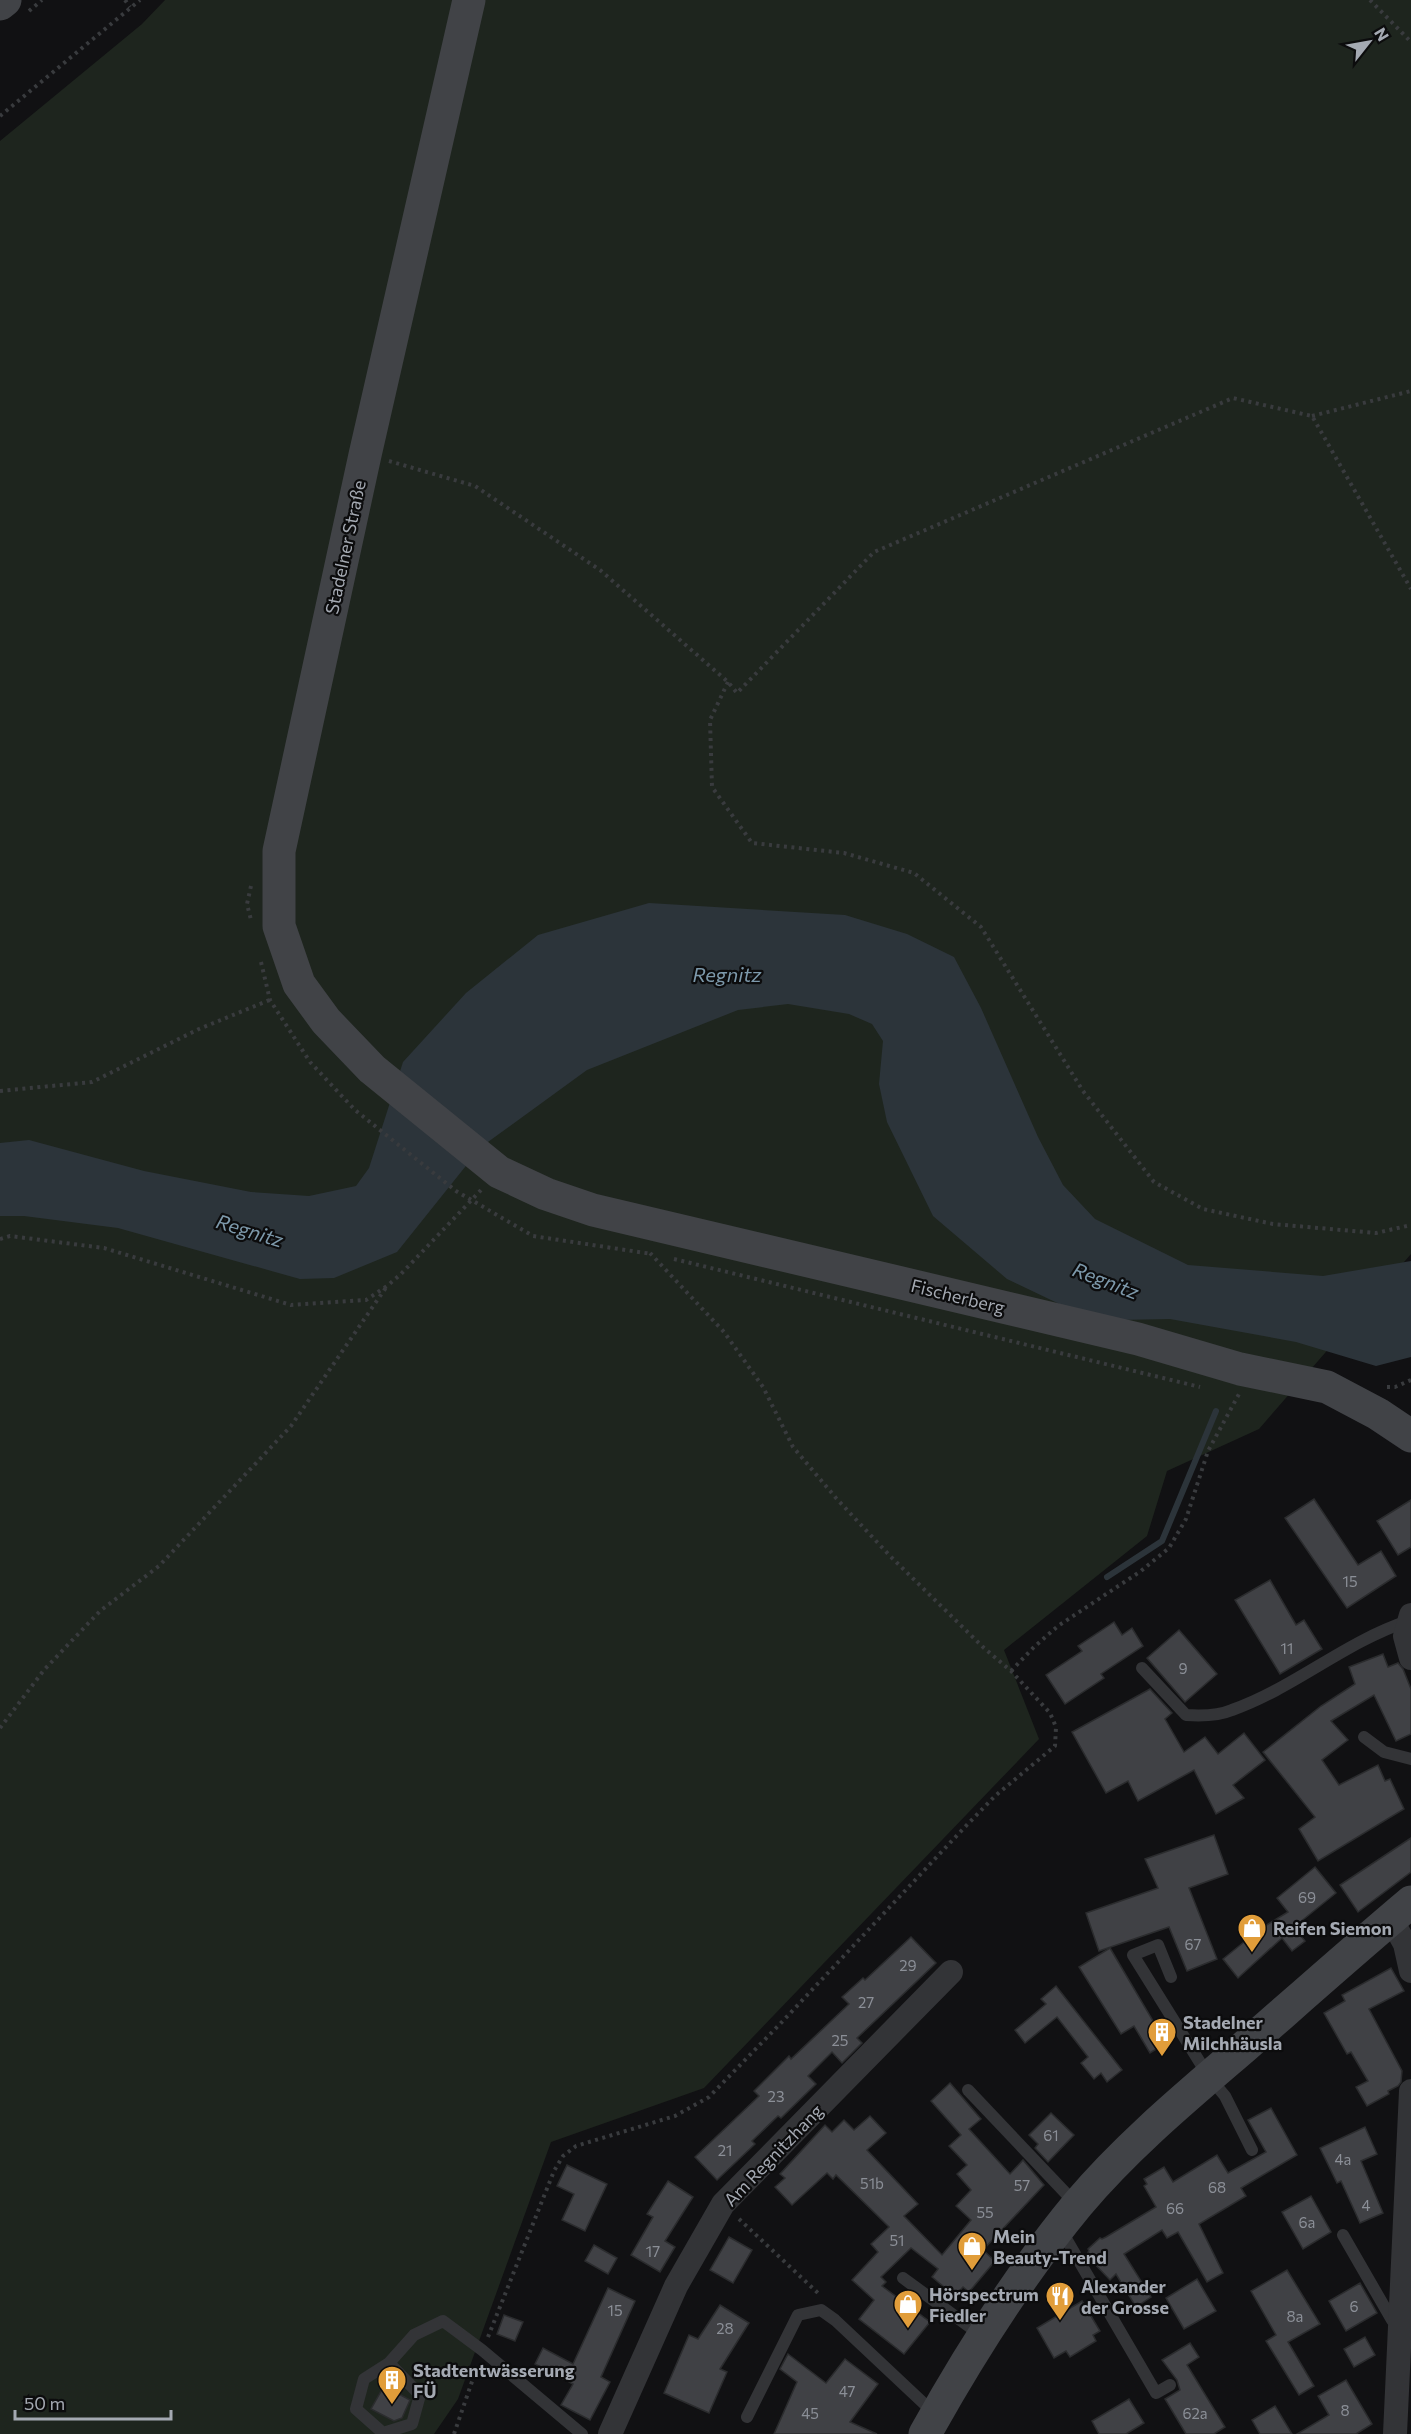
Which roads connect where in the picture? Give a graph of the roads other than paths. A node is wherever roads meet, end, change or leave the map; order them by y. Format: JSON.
{"nodes":[{"id":1,"x":5,"y":0,"type":"edge"},
{"id":2,"x":469,"y":0,"type":"edge"},
{"id":3,"x":0,"y":4,"type":"edge"},
{"id":4,"x":372,"y":1070,"type":"joint"},
{"id":5,"x":1411,"y":1436,"type":"edge"},
{"id":6,"x":1410,"y":1618,"type":"edge"},
{"id":7,"x":1411,"y":1658,"type":"edge"},
{"id":8,"x":1142,"y":1668,"type":"dead end"},
{"id":9,"x":1364,"y":1737,"type":"dead end"},
{"id":10,"x":1411,"y":1759,"type":"edge"},
{"id":11,"x":1401,"y":1910,"type":"edge"},
{"id":12,"x":1411,"y":1971,"type":"edge"},
{"id":13,"x":951,"y":1972,"type":"dead end"},
{"id":14,"x":1171,"y":1977,"type":"dead end"},
{"id":15,"x":1209,"y":2077,"type":"junction"},
{"id":16,"x":968,"y":2090,"type":"dead end"},
{"id":17,"x":1411,"y":2091,"type":"edge"},
{"id":18,"x":1252,"y":2150,"type":"dead end"},
{"id":19,"x":1069,"y":2217,"type":"junction"},
{"id":20,"x":1343,"y":2235,"type":"dead end"},
{"id":21,"x":903,"y":2278,"type":"dead end"},
{"id":22,"x":983,"y":2337,"type":"junction"},
{"id":23,"x":1404,"y":2337,"type":"edge"},
{"id":24,"x":389,"y":2363,"type":"junction"},
{"id":25,"x":1170,"y":2385,"type":"dead end"},
{"id":26,"x":747,"y":2417,"type":"dead end"},
{"id":27,"x":930,"y":2424,"type":"edge"},
{"id":28,"x":582,"y":2434,"type":"edge"},
{"id":29,"x":610,"y":2434,"type":"edge"},
{"id":30,"x":1395,"y":2434,"type":"edge"}],
"edges":[{"from":1,"to":3,"type":"main road"},
{"from":2,"to":4,"type":"main road","name":"Stadelner Straße"},
{"from":4,"to":5,"type":"main road","name":"Fischerberg"},
{"from":6,"to":7,"type":"street"},
{"from":6,"to":8,"type":"lane"},
{"from":9,"to":10,"type":"lane"},
{"from":11,"to":12,"type":"street"},
{"from":11,"to":15,"type":"main road"},
{"from":13,"to":29,"type":"street","name":"Am Regnitzhang"},
{"from":14,"to":15,"type":"lane"},
{"from":15,"to":18,"type":"lane"},
{"from":15,"to":19,"type":"main road"},
{"from":16,"to":19,"type":"lane"},
{"from":17,"to":23,"type":"street"},
{"from":19,"to":22,"type":"main road"},
{"from":19,"to":25,"type":"lane"},
{"from":20,"to":23,"type":"lane"},
{"from":21,"to":22,"type":"lane"},
{"from":22,"to":27,"type":"main road"},
{"from":23,"to":30,"type":"street"},
{"from":24,"to":24,"type":"lane"},
{"from":24,"to":28,"type":"lane"},
{"from":26,"to":27,"type":"lane"}]}
